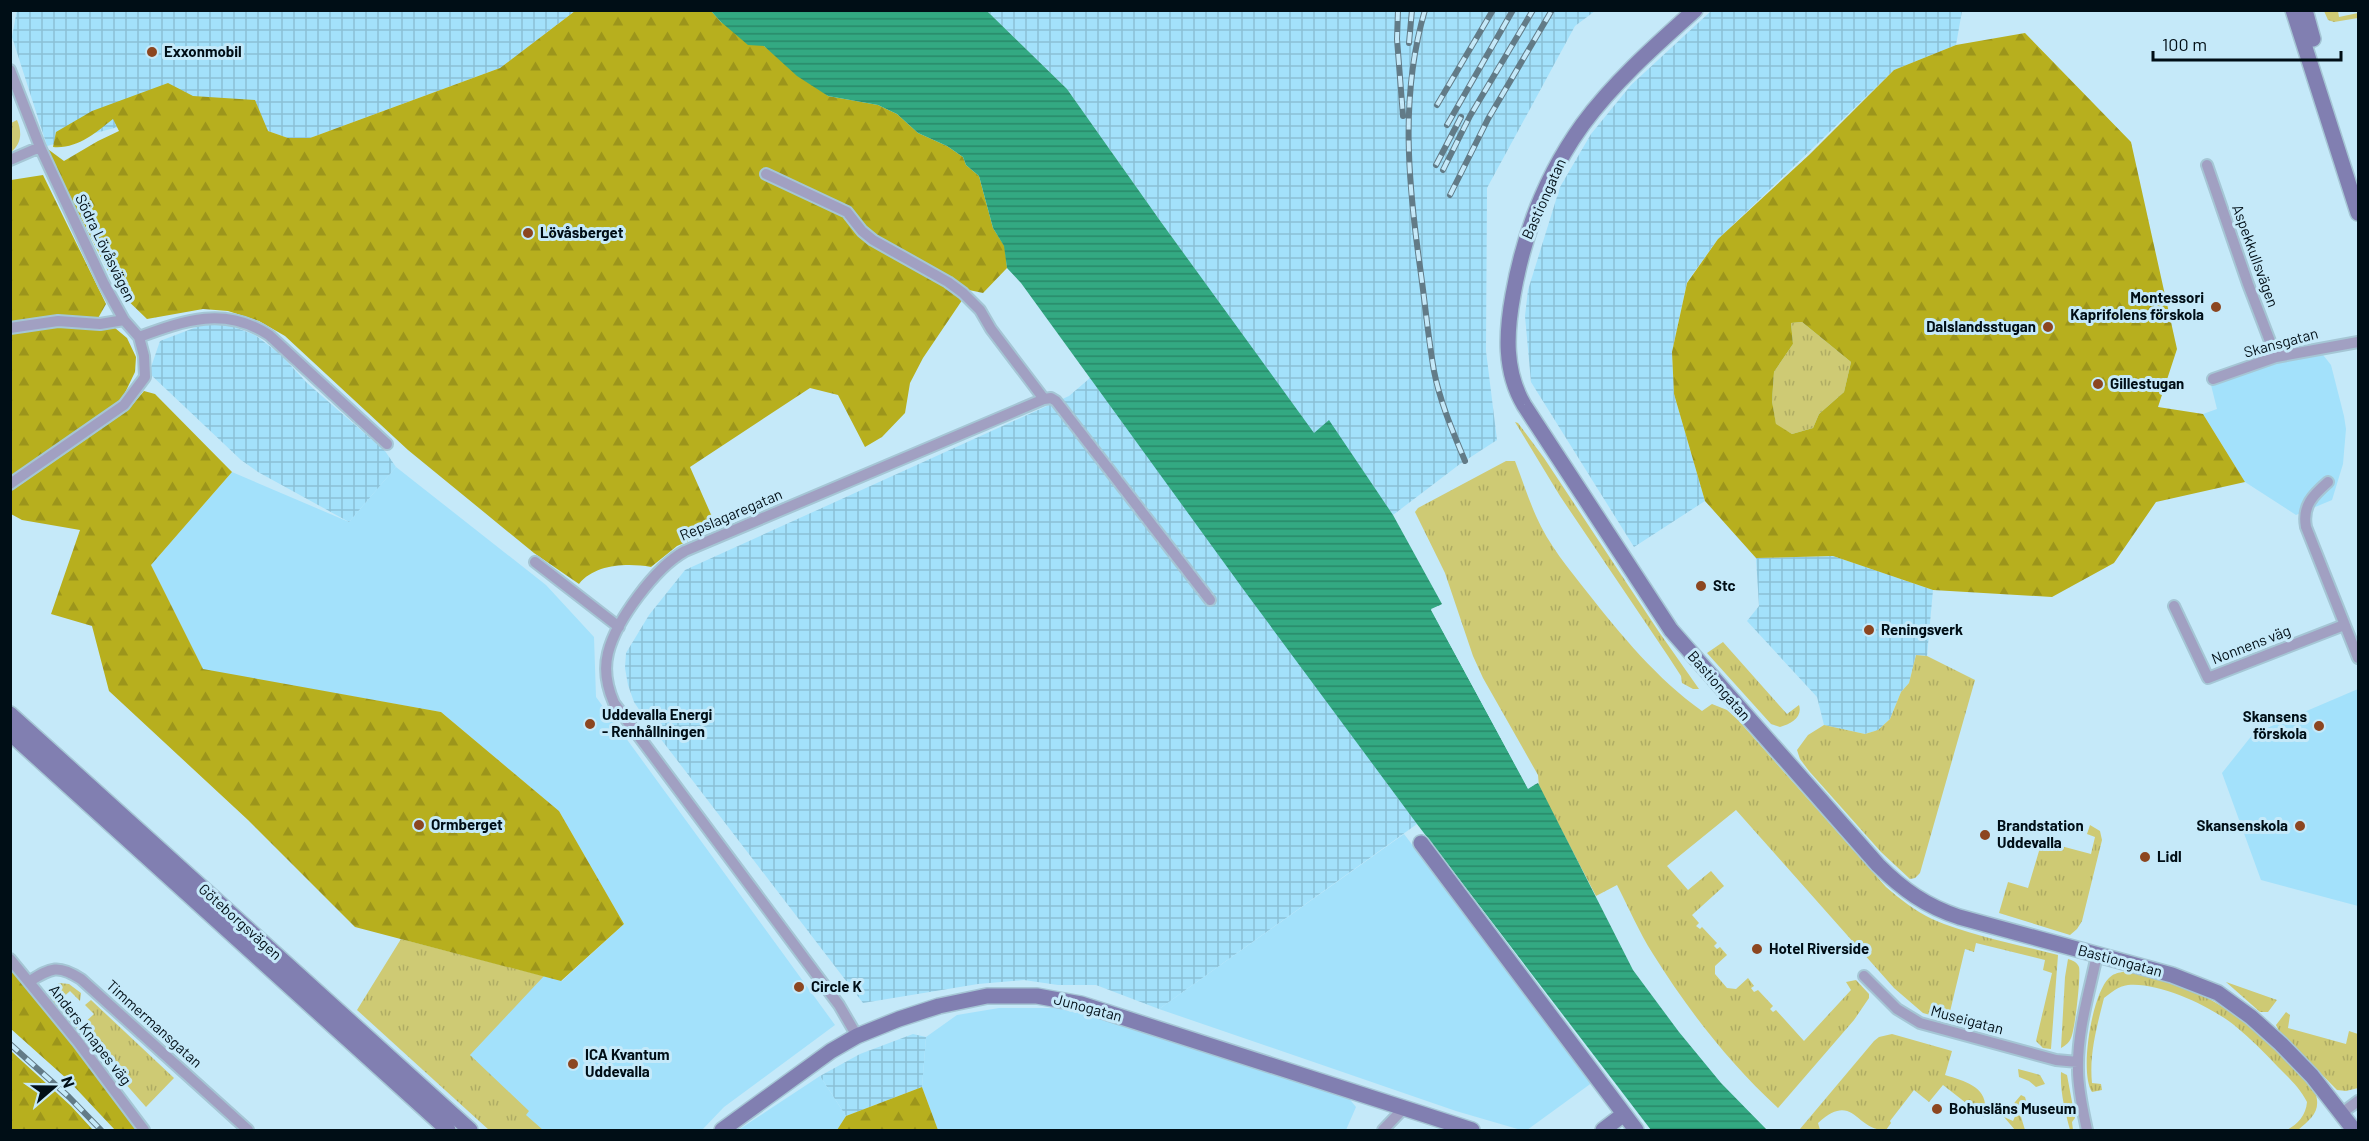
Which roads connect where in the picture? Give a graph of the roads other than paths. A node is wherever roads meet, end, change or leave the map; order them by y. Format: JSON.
{"nodes":[{"id":1,"x":1695,"y":10,"type":"edge"},
{"id":2,"x":2294,"y":10,"type":"edge"},
{"id":3,"x":2305,"y":10,"type":"edge"},
{"id":4,"x":10,"y":70,"type":"edge"},
{"id":5,"x":40,"y":147,"type":"junction"},
{"id":6,"x":10,"y":160,"type":"edge"},
{"id":7,"x":2207,"y":165,"type":"dead end"},
{"id":8,"x":766,"y":174,"type":"dead end"},
{"id":9,"x":2358,"y":182,"type":"edge"},
{"id":10,"x":2358,"y":213,"type":"edge"},
{"id":11,"x":124,"y":320,"type":"junction"},
{"id":12,"x":10,"y":328,"type":"edge"},
{"id":13,"x":139,"y":337,"type":"junction"},
{"id":14,"x":2358,"y":342,"type":"edge"},
{"id":15,"x":2276,"y":357,"type":"junction"},
{"id":16,"x":2213,"y":380,"type":"dead end"},
{"id":17,"x":1044,"y":399,"type":"junction"},
{"id":18,"x":387,"y":444,"type":"dead end"},
{"id":19,"x":2328,"y":482,"type":"dead end"},
{"id":20,"x":10,"y":484,"type":"edge"},
{"id":21,"x":535,"y":562,"type":"dead end"},
{"id":22,"x":1210,"y":600,"type":"dead end"},
{"id":23,"x":2174,"y":606,"type":"dead end"},
{"id":24,"x":2344,"y":625,"type":"junction"},
{"id":25,"x":619,"y":627,"type":"junction"},
{"id":26,"x":2358,"y":658,"type":"edge"},
{"id":27,"x":10,"y":714,"type":"edge"},
{"id":28,"x":10,"y":733,"type":"edge"},
{"id":29,"x":1421,"y":843,"type":"dead end"},
{"id":30,"x":2097,"y":955,"type":"junction"},
{"id":31,"x":10,"y":959,"type":"edge"},
{"id":32,"x":1864,"y":976,"type":"dead end"},
{"id":33,"x":30,"y":981,"type":"junction"},
{"id":34,"x":857,"y":1036,"type":"junction"},
{"id":35,"x":2078,"y":1062,"type":"junction"},
{"id":36,"x":2358,"y":1101,"type":"edge"},
{"id":37,"x":1404,"y":1108,"type":"junction"},
{"id":38,"x":2342,"y":1113,"type":"junction"},
{"id":39,"x":1624,"y":1114,"type":"junction"},
{"id":40,"x":144,"y":1131,"type":"edge"},
{"id":41,"x":248,"y":1131,"type":"edge"},
{"id":42,"x":448,"y":1131,"type":"edge"},
{"id":43,"x":470,"y":1131,"type":"edge"},
{"id":44,"x":723,"y":1131,"type":"edge"},
{"id":45,"x":1383,"y":1131,"type":"edge"},
{"id":46,"x":1472,"y":1131,"type":"edge"},
{"id":47,"x":1603,"y":1131,"type":"edge"},
{"id":48,"x":1636,"y":1131,"type":"edge"},
{"id":49,"x":2087,"y":1131,"type":"edge"},
{"id":50,"x":2354,"y":1131,"type":"edge"}],
"edges":[{"from":1,"to":30,"type":"main road","name":"Bastiongatan"},
{"from":2,"to":10,"type":"main road"},
{"from":3,"to":9,"type":"main road"},
{"from":4,"to":5,"type":"street","name":"Södra Lövåsvägen"},
{"from":5,"to":6,"type":"street"},
{"from":5,"to":11,"type":"street","name":"Södra Lövåsvägen"},
{"from":7,"to":15,"type":"street","name":"Aspekkullsvägen"},
{"from":8,"to":17,"type":"street"},
{"from":11,"to":12,"type":"street"},
{"from":11,"to":13,"type":"street","name":"Södra Lövåsvägen"},
{"from":13,"to":18,"type":"street"},
{"from":13,"to":20,"type":"street"},
{"from":14,"to":15,"type":"street","name":"Skansgatan"},
{"from":15,"to":16,"type":"street","name":"Skansgatan"},
{"from":17,"to":22,"type":"street"},
{"from":17,"to":25,"type":"street","name":"Repslagaregatan"},
{"from":19,"to":24,"type":"street"},
{"from":21,"to":25,"type":"street"},
{"from":23,"to":24,"type":"street","name":"Nonnens väg"},
{"from":24,"to":26,"type":"street"},
{"from":25,"to":34,"type":"street","name":"Repslagaregatan"},
{"from":27,"to":43,"type":"main road","name":"Göteborgsvägen"},
{"from":28,"to":42,"type":"main road","name":"Göteborgsvägen"},
{"from":29,"to":39,"type":"main road"},
{"from":30,"to":35,"type":"street"},
{"from":30,"to":38,"type":"main road","name":"Bastiongatan"},
{"from":31,"to":33,"type":"street","name":"Anders Knapes väg"},
{"from":32,"to":35,"type":"street","name":"Museigatan"},
{"from":33,"to":40,"type":"street","name":"Anders Knapes väg"},
{"from":33,"to":41,"type":"street","name":"Timmermansgatan"},
{"from":34,"to":37,"type":"main road","name":"Junogatan"},
{"from":34,"to":44,"type":"main road","name":"Junogatan"},
{"from":35,"to":49,"type":"street"},
{"from":36,"to":38,"type":"street"},
{"from":37,"to":45,"type":"street"},
{"from":37,"to":46,"type":"main road","name":"Junogatan"},
{"from":38,"to":50,"type":"main road","name":"Bastiongatan"},
{"from":39,"to":47,"type":"main road"},
{"from":39,"to":48,"type":"main road"}]}
